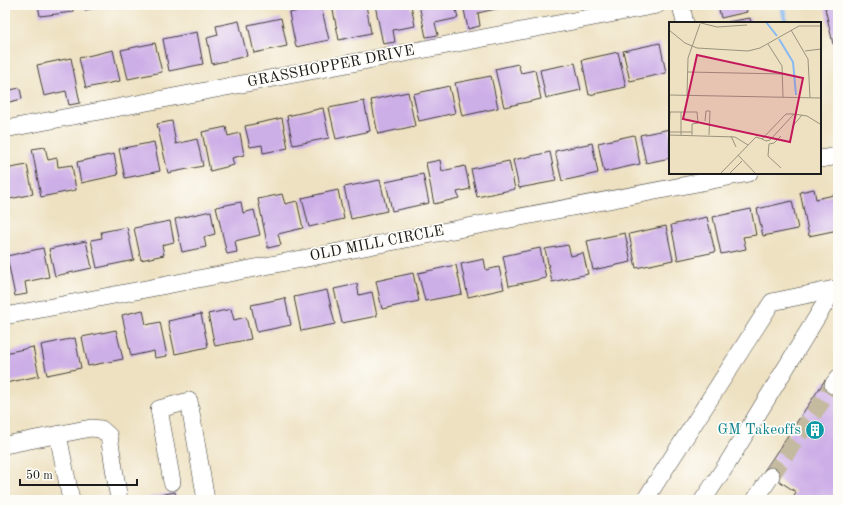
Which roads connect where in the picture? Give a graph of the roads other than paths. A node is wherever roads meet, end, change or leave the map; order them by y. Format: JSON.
{"nodes":[{"id":1,"x":657,"y":5,"type":"edge"},
{"id":2,"x":681,"y":5,"type":"edge"},
{"id":3,"x":685,"y":22,"type":"edge"},
{"id":4,"x":5,"y":129,"type":"edge"},
{"id":5,"x":838,"y":156,"type":"edge"},
{"id":6,"x":821,"y":159,"type":"edge"},
{"id":7,"x":739,"y":174,"type":"edge"},
{"id":8,"x":718,"y":176,"type":"edge"},
{"id":9,"x":836,"y":289,"type":"edge"},
{"id":10,"x":5,"y":316,"type":"edge"},
{"id":11,"x":58,"y":434,"type":"junction"},
{"id":12,"x":5,"y":445,"type":"edge"},
{"id":13,"x":772,"y":476,"type":"tunnel mouth"},
{"id":14,"x":172,"y":482,"type":"dead end"},
{"id":15,"x":71,"y":500,"type":"edge"},
{"id":16,"x":119,"y":500,"type":"edge"},
{"id":17,"x":206,"y":500,"type":"edge"},
{"id":18,"x":645,"y":500,"type":"edge"},
{"id":19,"x":703,"y":500,"type":"edge"},
{"id":20,"x":755,"y":500,"type":"edge"}],
"edges":[{"from":1,"to":4,"type":"street","name":"GRASSHOPPER DRIVE"},
{"from":2,"to":3,"type":"street"},
{"from":5,"to":6,"type":"street"},
{"from":7,"to":8,"type":"street","name":"OLD MILL CIRCLE"},
{"from":8,"to":10,"type":"street","name":"OLD MILL CIRCLE"},
{"from":9,"to":18,"type":"street"},
{"from":9,"to":19,"type":"street"},
{"from":11,"to":12,"type":"street"},
{"from":11,"to":15,"type":"street"},
{"from":11,"to":16,"type":"street"},
{"from":13,"to":20,"type":"street"},
{"from":14,"to":17,"type":"street"}]}
